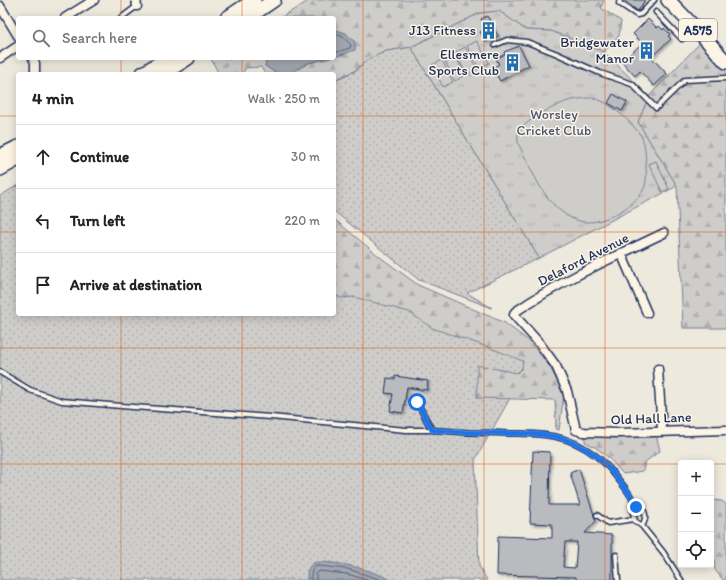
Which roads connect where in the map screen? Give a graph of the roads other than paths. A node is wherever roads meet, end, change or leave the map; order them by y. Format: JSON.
{"nodes":[{"id":1,"x":94,"y":0,"type":"edge"},
{"id":2,"x":254,"y":0,"type":"edge"},
{"id":3,"x":274,"y":0,"type":"edge"},
{"id":4,"x":620,"y":0,"type":"edge"},
{"id":5,"x":654,"y":0,"type":"edge"},
{"id":6,"x":668,"y":0,"type":"edge"},
{"id":7,"x":137,"y":3,"type":"edge"},
{"id":8,"x":0,"y":6,"type":"edge"},
{"id":9,"x":656,"y":12,"type":"dead end"},
{"id":10,"x":75,"y":15,"type":"edge"},
{"id":11,"x":123,"y":16,"type":"edge"},
{"id":12,"x":230,"y":16,"type":"edge"},
{"id":13,"x":251,"y":16,"type":"edge"},
{"id":14,"x":694,"y":27,"type":"junction"},
{"id":15,"x":16,"y":33,"type":"edge"},
{"id":16,"x":495,"y":45,"type":"dead end"},
{"id":17,"x":16,"y":47,"type":"edge"},
{"id":18,"x":0,"y":58,"type":"edge"},
{"id":19,"x":34,"y":60,"type":"edge"},
{"id":20,"x":164,"y":60,"type":"edge"},
{"id":21,"x":185,"y":60,"type":"edge"},
{"id":22,"x":726,"y":62,"type":"edge"},
{"id":23,"x":35,"y":72,"type":"edge"},
{"id":24,"x":145,"y":72,"type":"edge"},
{"id":25,"x":166,"y":72,"type":"edge"},
{"id":26,"x":726,"y":78,"type":"edge"},
{"id":27,"x":16,"y":148,"type":"edge"},
{"id":28,"x":0,"y":156,"type":"edge"},
{"id":29,"x":16,"y":160,"type":"edge"},
{"id":30,"x":0,"y":169,"type":"edge"},
{"id":31,"x":664,"y":233,"type":"dead end"},
{"id":32,"x":621,"y":253,"type":"junction"},
{"id":33,"x":647,"y":314,"type":"dead end"},
{"id":34,"x":658,"y":369,"type":"dead end"},
{"id":35,"x":0,"y":372,"type":"edge"},
{"id":36,"x":417,"y":402,"type":"dead end"},
{"id":37,"x":432,"y":430,"type":"junction"},
{"id":38,"x":576,"y":430,"type":"joint"},
{"id":39,"x":726,"y":430,"type":"edge"},
{"id":40,"x":662,"y":431,"type":"junction"},
{"id":41,"x":636,"y":507,"type":"junction"},
{"id":42,"x":597,"y":515,"type":"dead end"},
{"id":43,"x":634,"y":518,"type":"junction"},
{"id":44,"x":642,"y":526,"type":"junction"},
{"id":45,"x":616,"y":555,"type":"dead end"},
{"id":46,"x":618,"y":580,"type":"edge"},
{"id":47,"x":681,"y":580,"type":"edge"}],
"edges":[{"from":1,"to":10,"type":"street"},
{"from":2,"to":12,"type":"highway"},
{"from":3,"to":13,"type":"highway"},
{"from":4,"to":5,"type":"lane"},
{"from":6,"to":14,"type":"highway","number":"A575"},
{"from":7,"to":11,"type":"lane"},
{"from":8,"to":15,"type":"street"},
{"from":9,"to":14,"type":"lane"},
{"from":14,"to":22,"type":"highway","number":"A575"},
{"from":16,"to":26,"type":"lane"},
{"from":17,"to":18,"type":"street"},
{"from":19,"to":23,"type":"street"},
{"from":20,"to":24,"type":"highway"},
{"from":21,"to":25,"type":"highway"},
{"from":27,"to":28,"type":"highway"},
{"from":29,"to":30,"type":"highway"},
{"from":31,"to":32,"type":"street","name":"Delaford Avenue"},
{"from":32,"to":33,"type":"street"},
{"from":32,"to":38,"type":"street","name":"Delaford Avenue"},
{"from":34,"to":40,"type":"street"},
{"from":35,"to":37,"type":"lane"},
{"from":36,"to":37,"type":"lane"},
{"from":37,"to":41,"type":"lane"},
{"from":38,"to":40,"type":"street","name":"Old Hall Lane"},
{"from":39,"to":40,"type":"street","name":"Old Hall Lane"},
{"from":41,"to":43,"type":"lane"},
{"from":41,"to":44,"type":"lane"},
{"from":42,"to":43,"type":"lane"},
{"from":43,"to":44,"type":"lane"},
{"from":44,"to":47,"type":"lane"},
{"from":45,"to":46,"type":"lane"}]}
